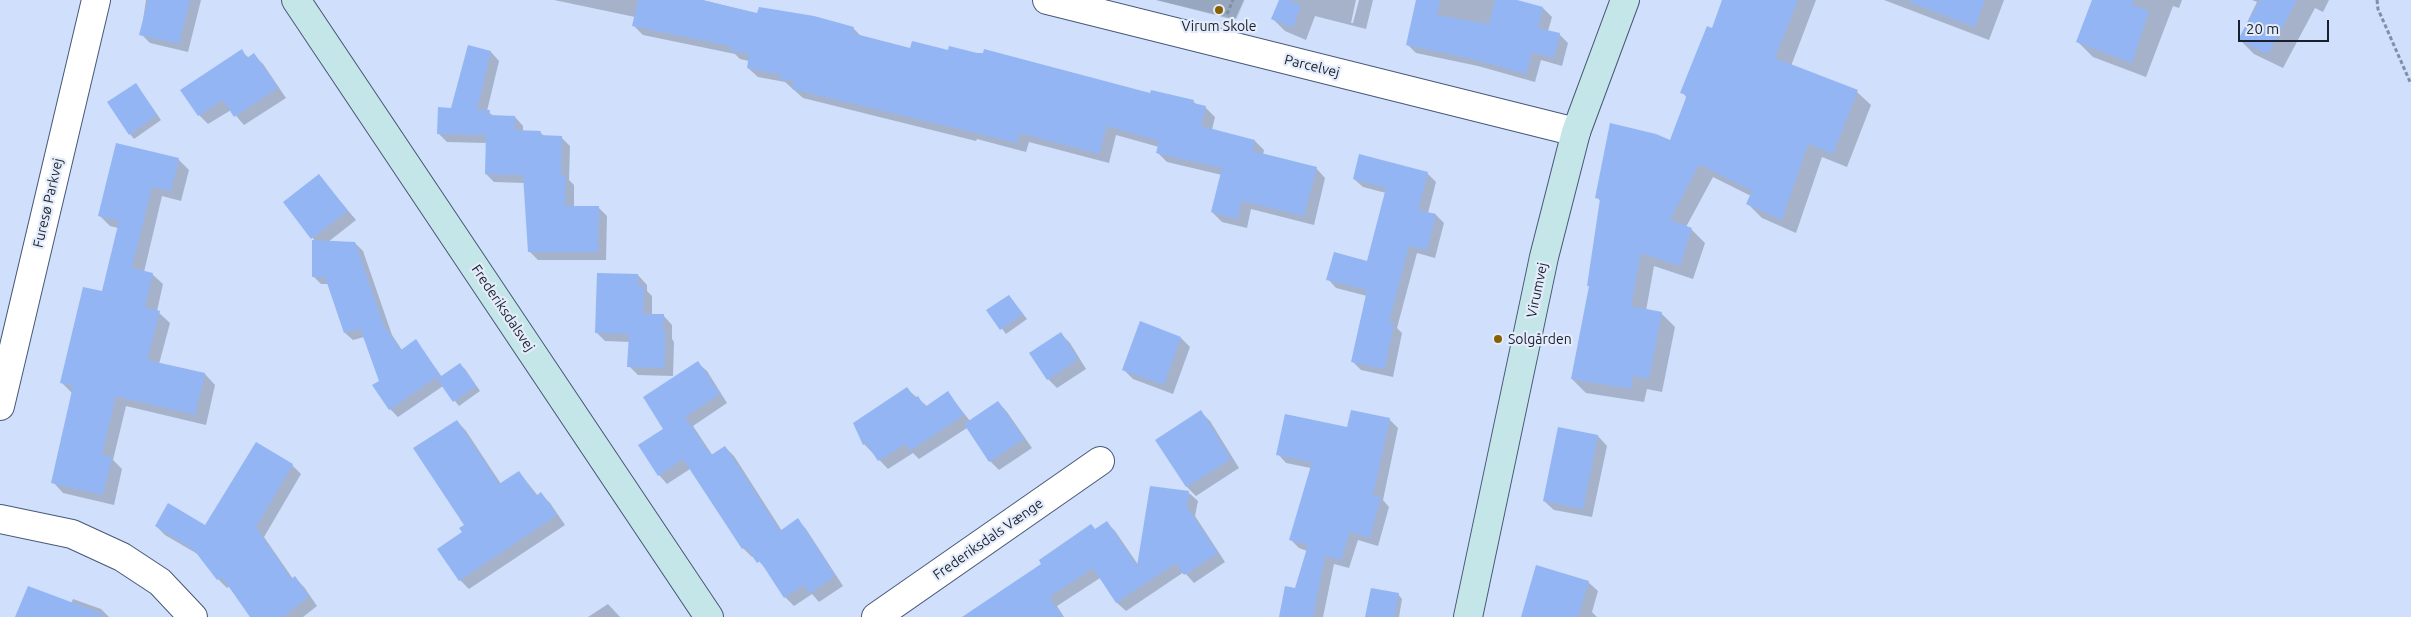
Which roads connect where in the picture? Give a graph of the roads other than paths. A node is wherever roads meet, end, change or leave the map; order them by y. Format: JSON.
{"nodes":[{"id":1,"x":96,"y":0,"type":"edge"},
{"id":2,"x":296,"y":0,"type":"edge"},
{"id":3,"x":1047,"y":0,"type":"edge"},
{"id":4,"x":1625,"y":0,"type":"edge"},
{"id":5,"x":1576,"y":132,"type":"junction"},
{"id":6,"x":0,"y":406,"type":"edge"},
{"id":7,"x":1100,"y":461,"type":"dead end"},
{"id":8,"x":0,"y":519,"type":"edge"},
{"id":9,"x":193,"y":617,"type":"edge"},
{"id":10,"x":710,"y":617,"type":"edge"},
{"id":11,"x":876,"y":617,"type":"edge"},
{"id":12,"x":1468,"y":617,"type":"edge"}],
"edges":[{"from":1,"to":6,"type":"street","name":"Furesø Parkvej"},
{"from":2,"to":10,"type":"street","name":"Frederiksdalsvej"},
{"from":3,"to":5,"type":"street","name":"Parcelvej"},
{"from":4,"to":5,"type":"street","name":"Virumvej"},
{"from":5,"to":12,"type":"street","name":"Virumvej"},
{"from":7,"to":11,"type":"street","name":"Frederiksdals Vænge"},
{"from":8,"to":9,"type":"street"}]}
